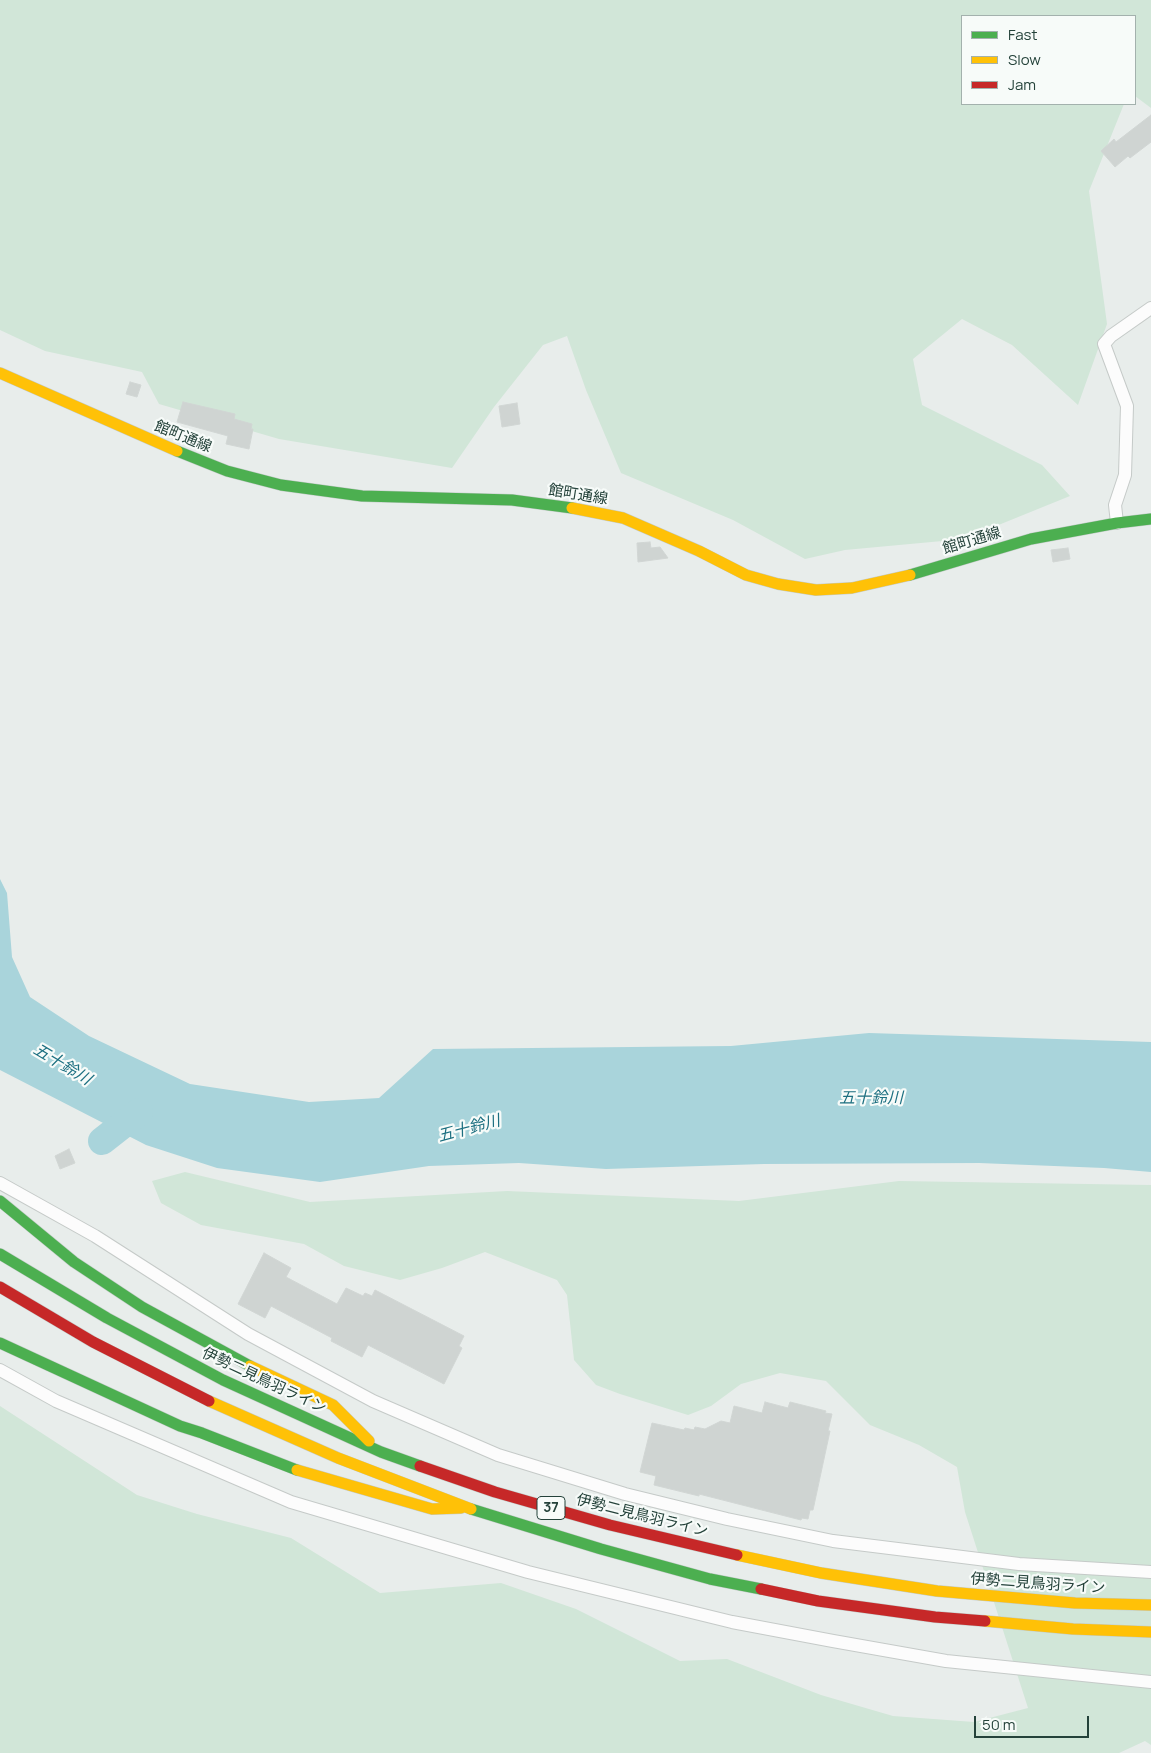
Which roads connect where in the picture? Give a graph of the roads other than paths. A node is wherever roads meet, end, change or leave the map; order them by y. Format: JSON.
{"nodes":[{"id":1,"x":1151,"y":308,"type":"edge"},
{"id":2,"x":0,"y":373,"type":"edge"},
{"id":3,"x":1151,"y":520,"type":"edge"},
{"id":4,"x":1117,"y":522,"type":"junction"},
{"id":5,"x":0,"y":1183,"type":"edge"},
{"id":6,"x":0,"y":1201,"type":"edge"},
{"id":7,"x":0,"y":1254,"type":"edge"},
{"id":8,"x":0,"y":1287,"type":"edge"},
{"id":9,"x":0,"y":1343,"type":"edge"},
{"id":10,"x":0,"y":1370,"type":"edge"},
{"id":11,"x":381,"y":1452,"type":"junction"},
{"id":12,"x":468,"y":1508,"type":"junction"},
{"id":13,"x":1151,"y":1572,"type":"edge"},
{"id":14,"x":1151,"y":1605,"type":"edge"},
{"id":15,"x":1151,"y":1632,"type":"edge"},
{"id":16,"x":1151,"y":1682,"type":"edge"}],
"edges":[{"from":1,"to":4,"type":"street"},
{"from":2,"to":4,"type":"main road","name":"館町通線"},
{"from":3,"to":4,"type":"main road","name":"館町通線"},
{"from":5,"to":13,"type":"street"},
{"from":6,"to":11,"type":"main road"},
{"from":7,"to":11,"type":"main road","name":"伊勢二見鳥羽ライン","number":"37"},
{"from":8,"to":12,"type":"main road","number":"37"},
{"from":9,"to":12,"type":"main road"},
{"from":10,"to":16,"type":"street"},
{"from":11,"to":14,"type":"main road","name":"伊勢二見鳥羽ライン","number":"37"},
{"from":12,"to":15,"type":"main road","number":"37"}]}
